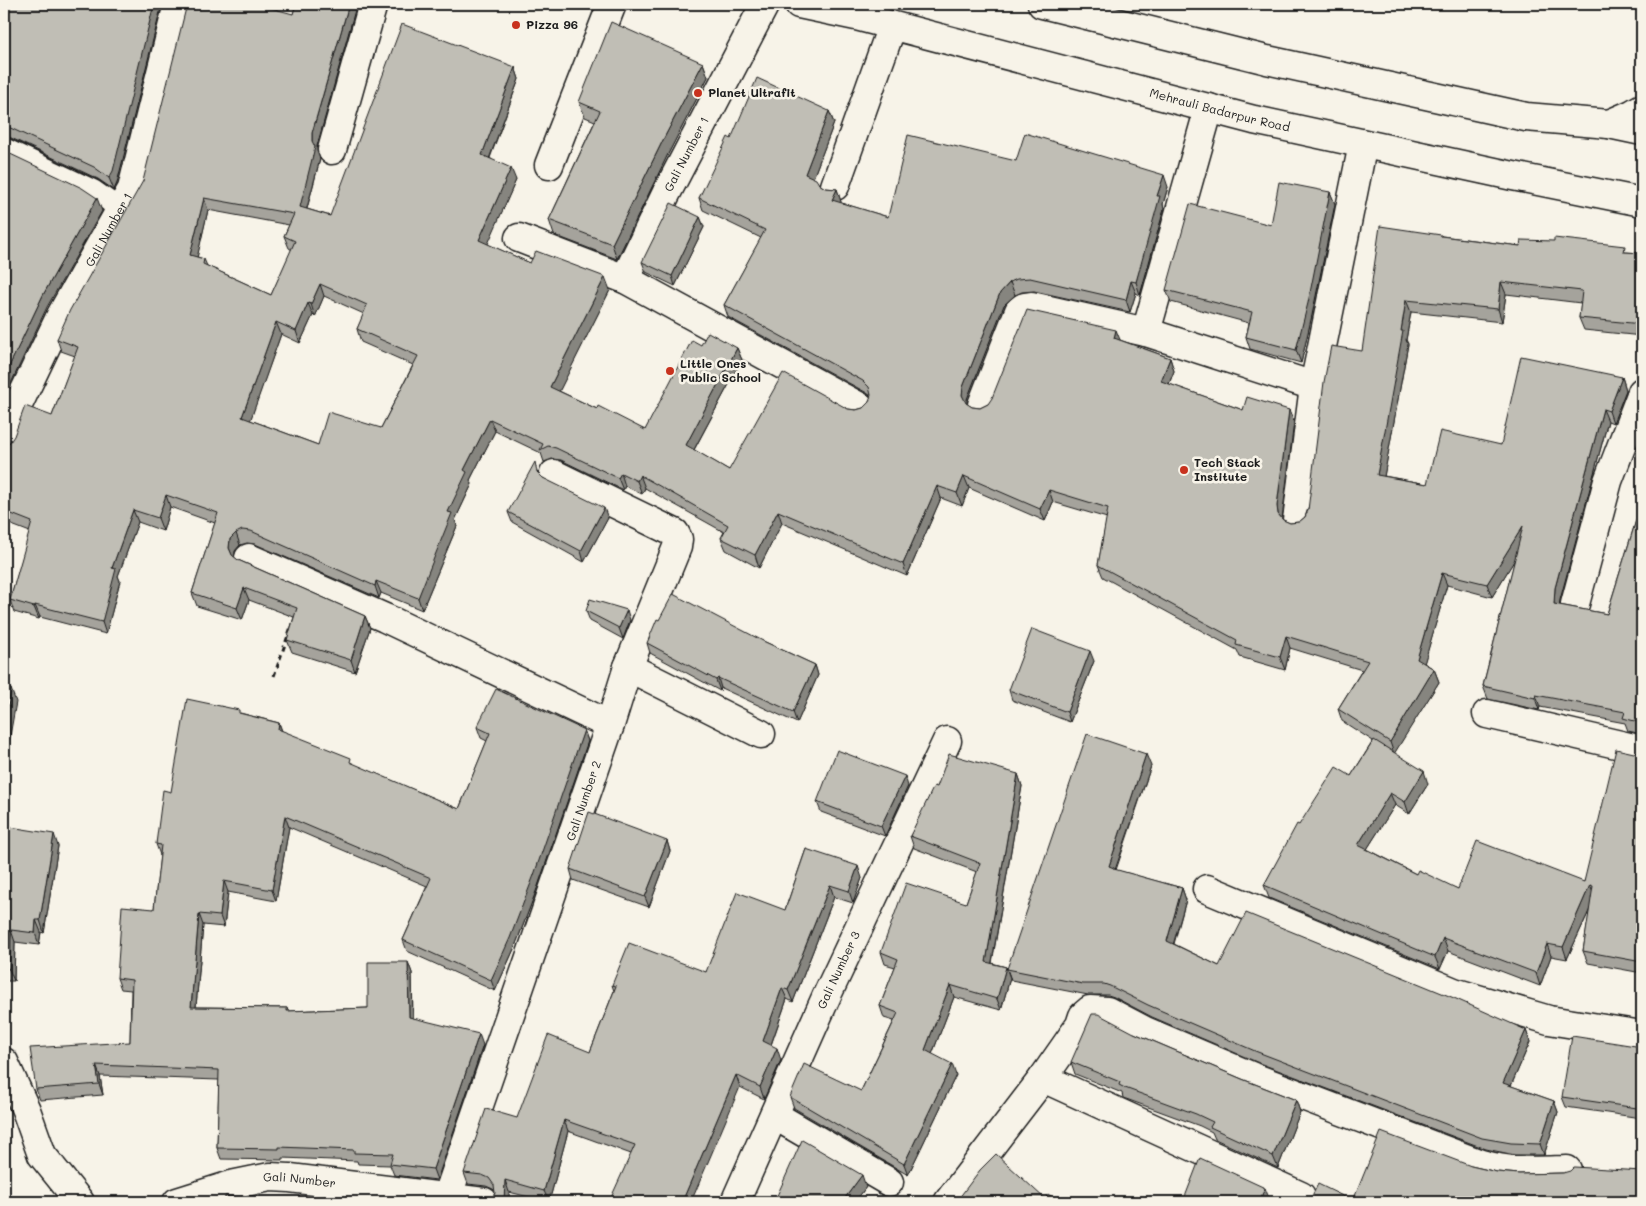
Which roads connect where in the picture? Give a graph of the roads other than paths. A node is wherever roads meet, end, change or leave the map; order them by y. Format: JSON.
{"nodes":[{"id":1,"x":178,"y":4,"type":"edge"},
{"id":2,"x":373,"y":4,"type":"edge"},
{"id":3,"x":612,"y":4,"type":"edge"},
{"id":4,"x":765,"y":4,"type":"edge"},
{"id":5,"x":799,"y":4,"type":"edge"},
{"id":6,"x":1042,"y":4,"type":"edge"},
{"id":7,"x":892,"y":26,"type":"junction"},
{"id":8,"x":1209,"y":108,"type":"junction"},
{"id":9,"x":1642,"y":108,"type":"edge"},
{"id":10,"x":1609,"y":124,"type":"junction"},
{"id":11,"x":1642,"y":131,"type":"edge"},
{"id":12,"x":1363,"y":144,"type":"junction"},
{"id":13,"x":4,"y":148,"type":"edge"},
{"id":14,"x":332,"y":150,"type":"dead end"},
{"id":15,"x":549,"y":165,"type":"dead end"},
{"id":16,"x":835,"y":186,"type":"dead end"},
{"id":17,"x":1642,"y":202,"type":"edge"},
{"id":18,"x":119,"y":214,"type":"junction"},
{"id":19,"x":519,"y":238,"type":"dead end"},
{"id":20,"x":625,"y":279,"type":"junction"},
{"id":21,"x":1146,"y":332,"type":"junction"},
{"id":22,"x":1314,"y":386,"type":"junction"},
{"id":23,"x":1642,"y":392,"type":"edge"},
{"id":24,"x":982,"y":405,"type":"edge"},
{"id":25,"x":860,"y":407,"type":"edge"},
{"id":26,"x":4,"y":443,"type":"edge"},
{"id":27,"x":554,"y":474,"type":"dead end"},
{"id":28,"x":1297,"y":520,"type":"edge"},
{"id":29,"x":249,"y":558,"type":"dead end"},
{"id":30,"x":1575,"y":604,"type":"dead end"},
{"id":31,"x":628,"y":667,"type":"junction"},
{"id":32,"x":1487,"y":714,"type":"dead end"},
{"id":33,"x":610,"y":725,"type":"junction"},
{"id":34,"x":761,"y":734,"type":"dead end"},
{"id":35,"x":947,"y":741,"type":"dead end"},
{"id":36,"x":1642,"y":750,"type":"edge"},
{"id":37,"x":1207,"y":888,"type":"dead end"},
{"id":38,"x":1642,"y":1035,"type":"edge"},
{"id":39,"x":4,"y":1062,"type":"edge"},
{"id":40,"x":1042,"y":1078,"type":"junction"},
{"id":41,"x":774,"y":1115,"type":"junction"},
{"id":42,"x":1567,"y":1170,"type":"edge"},
{"id":43,"x":889,"y":1182,"type":"dead end"},
{"id":44,"x":447,"y":1198,"type":"junction"},
{"id":45,"x":80,"y":1202,"type":"edge"},
{"id":46,"x":177,"y":1202,"type":"edge"},
{"id":47,"x":484,"y":1202,"type":"edge"},
{"id":48,"x":735,"y":1202,"type":"edge"},
{"id":49,"x":948,"y":1202,"type":"edge"},
{"id":50,"x":1299,"y":1202,"type":"edge"}],
"edges":[{"from":1,"to":18,"type":"street","name":"Gali Number 1"},
{"from":2,"to":14,"type":"street"},
{"from":3,"to":15,"type":"street"},
{"from":4,"to":20,"type":"street","name":"Gali Number 1"},
{"from":5,"to":7,"type":"street","name":"Mehrauli Badarpur Road"},
{"from":6,"to":10,"type":"street"},
{"from":7,"to":8,"type":"street","name":"Mehrauli Badarpur Road"},
{"from":7,"to":16,"type":"street"},
{"from":8,"to":12,"type":"street","name":"Mehrauli Badarpur Road"},
{"from":8,"to":21,"type":"street"},
{"from":9,"to":10,"type":"street"},
{"from":10,"to":11,"type":"street"},
{"from":12,"to":17,"type":"street","name":"Mehrauli Badarpur Road"},
{"from":12,"to":22,"type":"street"},
{"from":13,"to":18,"type":"lane"},
{"from":18,"to":26,"type":"street","name":"Gali Number 1"},
{"from":19,"to":20,"type":"street"},
{"from":20,"to":25,"type":"street"},
{"from":21,"to":22,"type":"street"},
{"from":21,"to":24,"type":"street"},
{"from":22,"to":28,"type":"street"},
{"from":23,"to":30,"type":"street"},
{"from":27,"to":31,"type":"street","name":"Gali Number 2"},
{"from":29,"to":33,"type":"street"},
{"from":31,"to":33,"type":"street","name":"Gali Number 2"},
{"from":31,"to":34,"type":"street"},
{"from":32,"to":36,"type":"street"},
{"from":33,"to":44,"type":"street","name":"Gali Number 2"},
{"from":35,"to":41,"type":"street","name":"Gali Number 3"},
{"from":37,"to":38,"type":"street"},
{"from":39,"to":45,"type":"street"},
{"from":40,"to":42,"type":"street"},
{"from":40,"to":49,"type":"street"},
{"from":40,"to":50,"type":"street"},
{"from":41,"to":43,"type":"street"},
{"from":41,"to":48,"type":"street","name":"Gali Number 3"},
{"from":44,"to":46,"type":"street","name":"Gali Number"},
{"from":44,"to":47,"type":"street","name":"Gali Number"}]}
